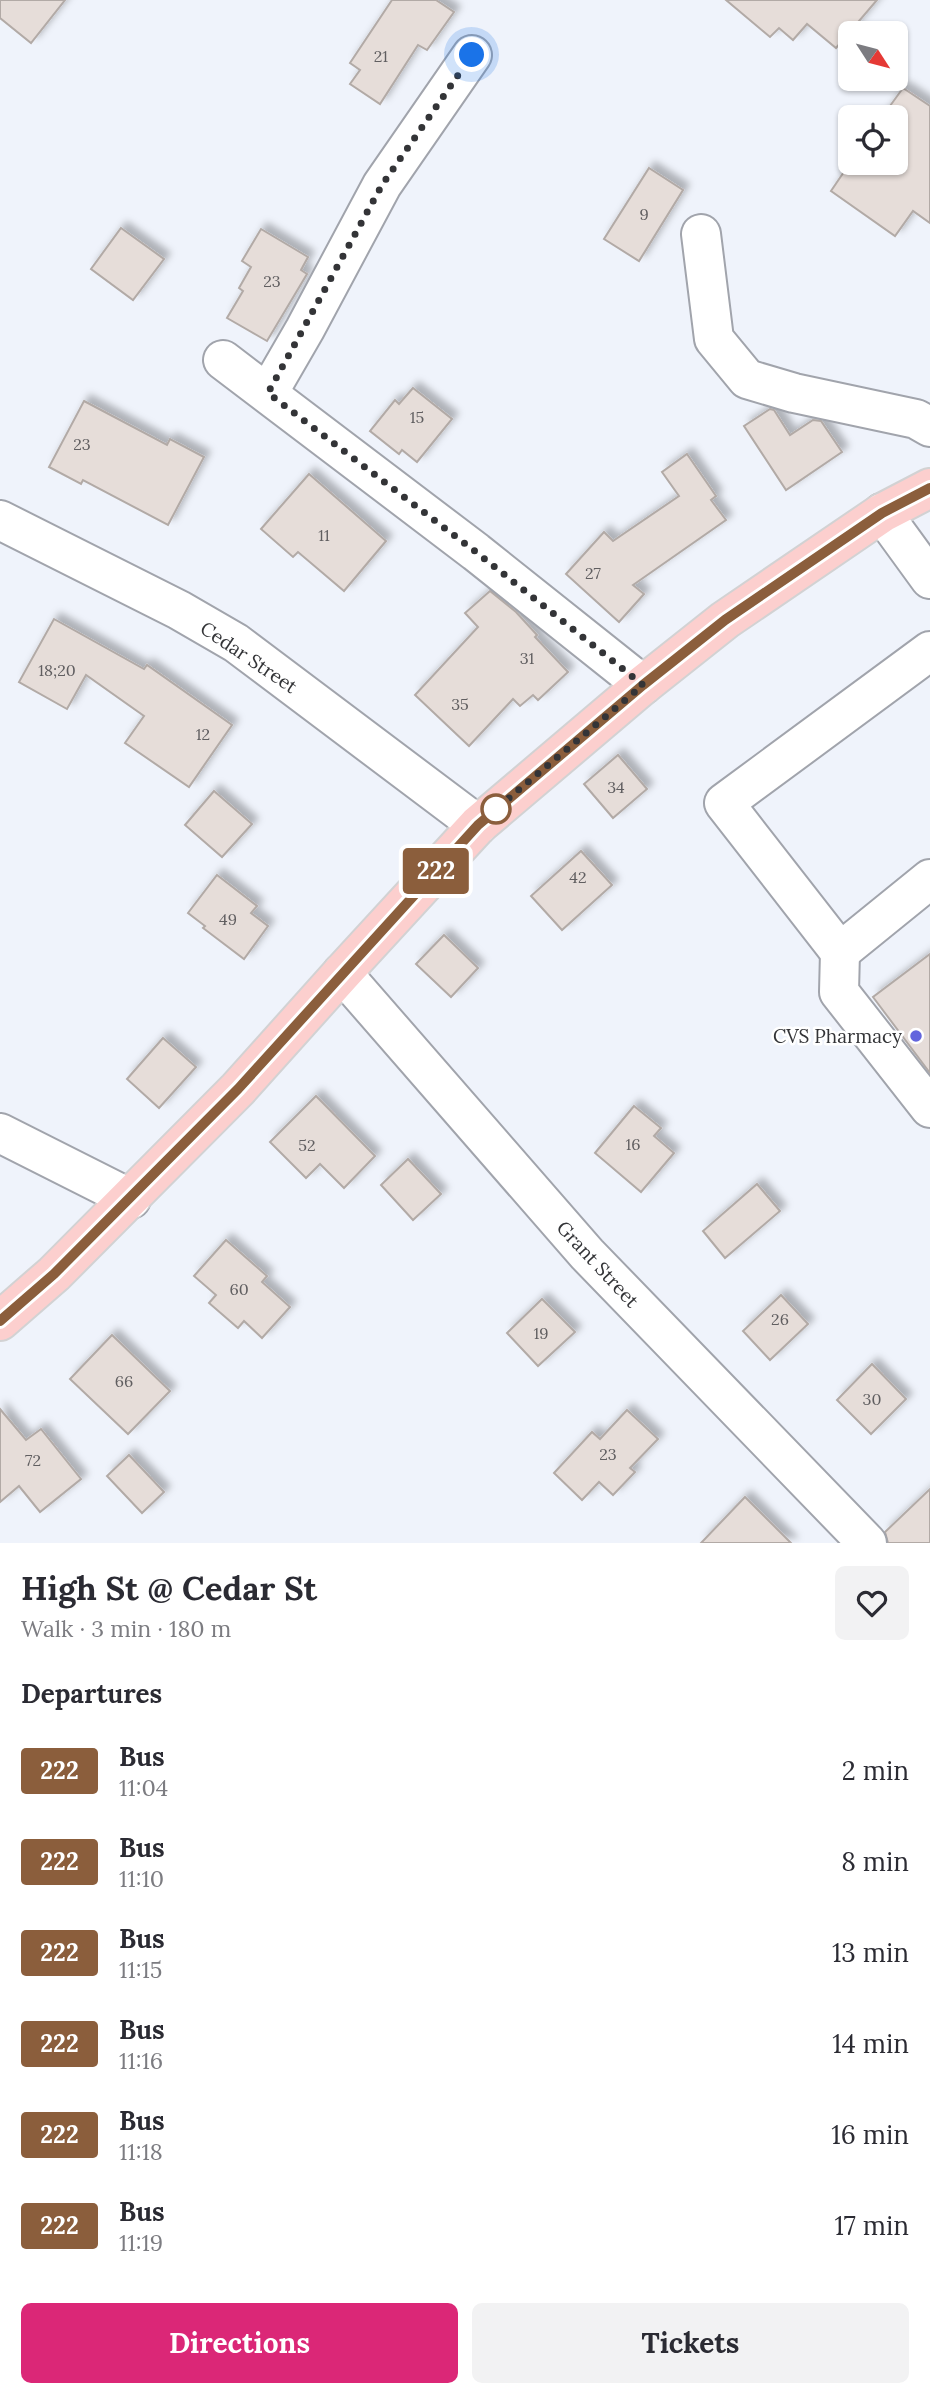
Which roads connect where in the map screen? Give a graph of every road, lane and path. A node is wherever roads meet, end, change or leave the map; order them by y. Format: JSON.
{"nodes":[{"id":1,"x":472,"y":55,"type":"dead end"},
{"id":2,"x":701,"y":234,"type":"dead end"},
{"id":3,"x":223,"y":360,"type":"dead end"},
{"id":4,"x":268,"y":393,"type":"junction"},
{"id":5,"x":930,"y":427,"type":"edge"},
{"id":6,"x":930,"y":488,"type":"edge"},
{"id":7,"x":882,"y":513,"type":"junction"},
{"id":8,"x":0,"y":520,"type":"edge"},
{"id":9,"x":930,"y":579,"type":"edge"},
{"id":10,"x":930,"y":651,"type":"edge"},
{"id":11,"x":643,"y":685,"type":"junction"},
{"id":12,"x":478,"y":825,"type":"junction"},
{"id":13,"x":930,"y":879,"type":"edge"},
{"id":14,"x":839,"y":952,"type":"junction"},
{"id":15,"x":342,"y":973,"type":"junction"},
{"id":16,"x":930,"y":1108,"type":"edge"},
{"id":17,"x":0,"y":1133,"type":"edge"},
{"id":18,"x":131,"y":1199,"type":"junction"},
{"id":19,"x":0,"y":1321,"type":"edge"},
{"id":20,"x":867,"y":1543,"type":"edge"}],
"edges":[{"from":1,"to":4,"type":"street"},
{"from":2,"to":5,"type":"street"},
{"from":3,"to":4,"type":"street"},
{"from":4,"to":11,"type":"street"},
{"from":6,"to":7,"type":"main road"},
{"from":7,"to":9,"type":"street"},
{"from":7,"to":11,"type":"main road"},
{"from":8,"to":12,"type":"street","name":"Cedar Street"},
{"from":10,"to":14,"type":"street"},
{"from":11,"to":12,"type":"main road"},
{"from":12,"to":15,"type":"main road"},
{"from":13,"to":14,"type":"street"},
{"from":14,"to":16,"type":"street"},
{"from":15,"to":18,"type":"main road"},
{"from":15,"to":20,"type":"street","name":"Grant Street"},
{"from":17,"to":18,"type":"street"},
{"from":18,"to":19,"type":"main road"}]}
